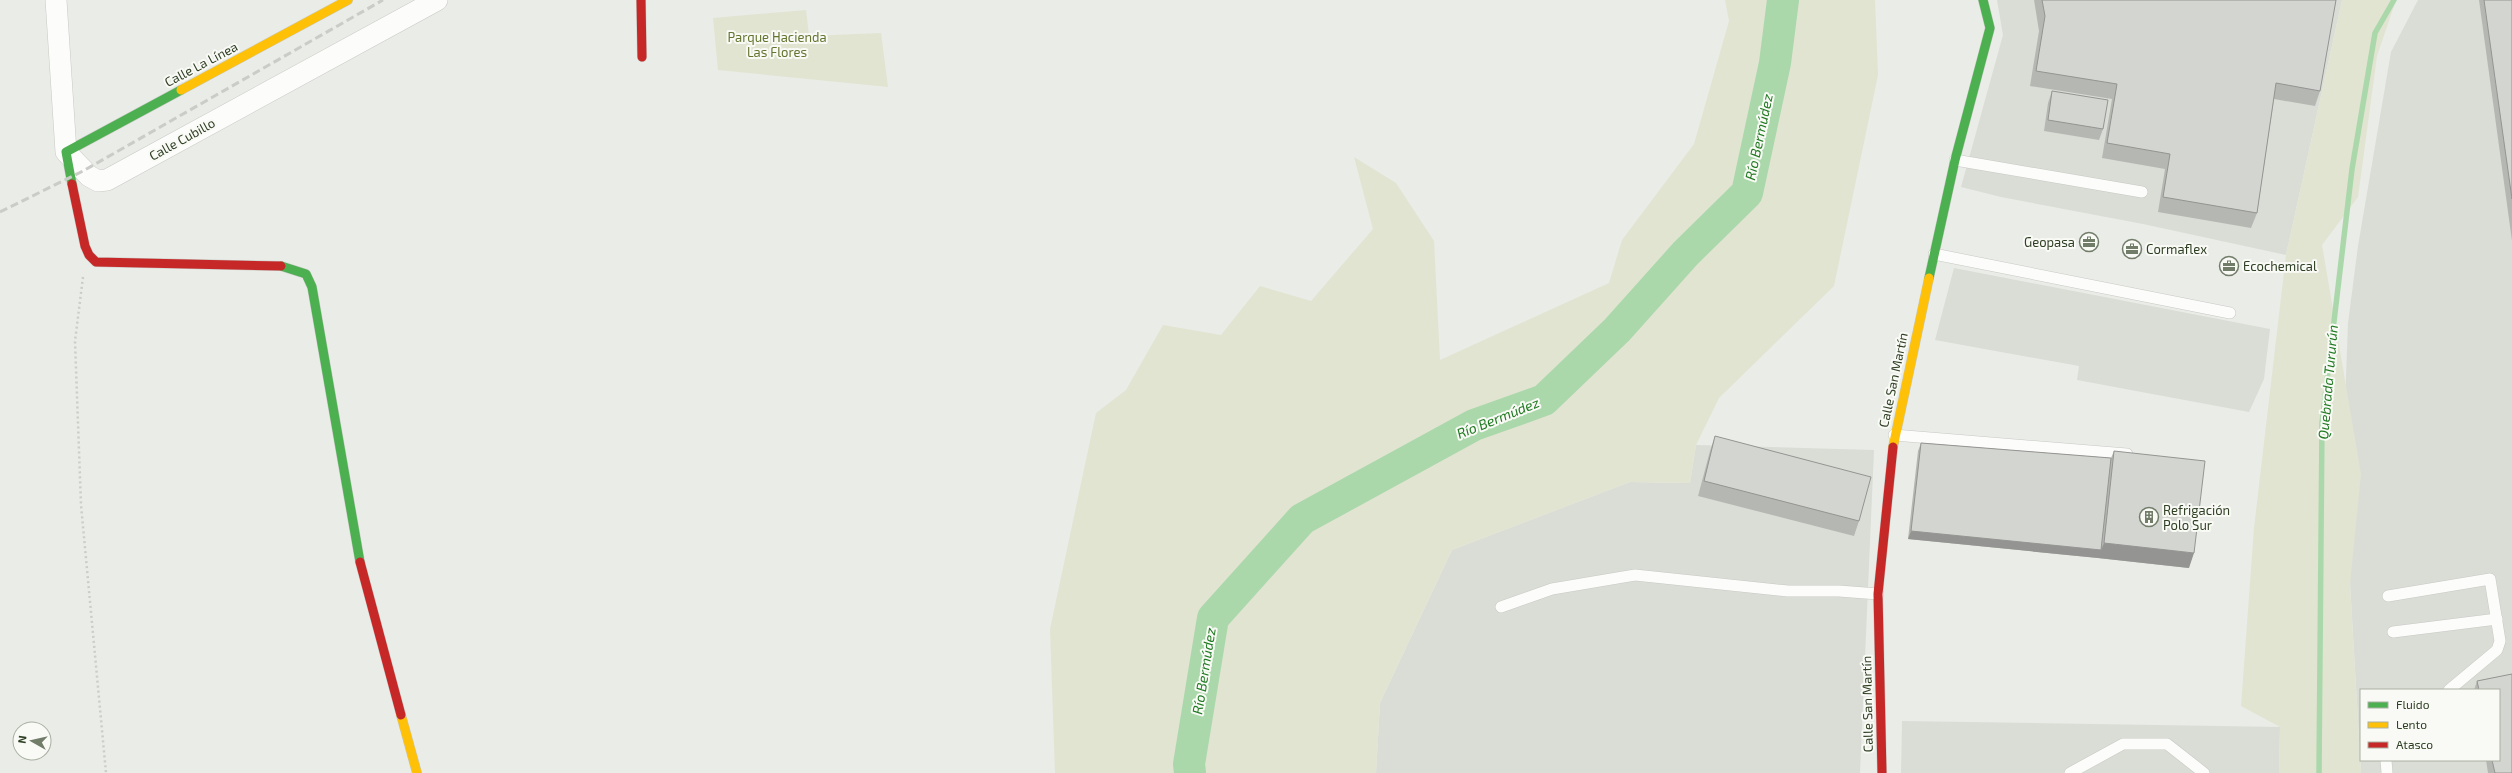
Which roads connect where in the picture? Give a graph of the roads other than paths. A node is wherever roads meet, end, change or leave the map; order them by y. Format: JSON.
{"nodes":[{"id":1,"x":56,"y":0,"type":"edge"},
{"id":2,"x":348,"y":0,"type":"edge"},
{"id":3,"x":437,"y":0,"type":"edge"},
{"id":4,"x":641,"y":0,"type":"edge"},
{"id":5,"x":1983,"y":0,"type":"edge"},
{"id":6,"x":642,"y":57,"type":"dead end"},
{"id":7,"x":66,"y":152,"type":"junction"},
{"id":8,"x":1955,"y":160,"type":"junction"},
{"id":9,"x":2142,"y":192,"type":"dead end"},
{"id":10,"x":1934,"y":254,"type":"junction"},
{"id":11,"x":2230,"y":313,"type":"dead end"},
{"id":12,"x":1894,"y":435,"type":"junction"},
{"id":13,"x":2141,"y":456,"type":"edge"},
{"id":14,"x":1878,"y":594,"type":"junction"},
{"id":15,"x":2388,"y":596,"type":"dead end"},
{"id":16,"x":1501,"y":607,"type":"dead end"},
{"id":17,"x":2497,"y":619,"type":"junction"},
{"id":18,"x":2393,"y":632,"type":"dead end"},
{"id":19,"x":2450,"y":689,"type":"edge"},
{"id":20,"x":2386,"y":761,"type":"edge"},
{"id":21,"x":417,"y":773,"type":"edge"},
{"id":22,"x":1882,"y":773,"type":"edge"},
{"id":23,"x":2070,"y":773,"type":"edge"},
{"id":24,"x":2204,"y":773,"type":"edge"},
{"id":25,"x":2387,"y":773,"type":"edge"}],
"edges":[{"from":1,"to":7,"type":"street"},
{"from":2,"to":7,"type":"street","name":"Calle La Línea"},
{"from":3,"to":7,"type":"street","name":"Calle Cubillo"},
{"from":4,"to":6,"type":"street"},
{"from":5,"to":8,"type":"street","name":"Calle San Martín"},
{"from":7,"to":21,"type":"street"},
{"from":8,"to":9,"type":"lane"},
{"from":8,"to":10,"type":"street","name":"Calle San Martín"},
{"from":10,"to":11,"type":"lane"},
{"from":10,"to":12,"type":"street","name":"Calle San Martín"},
{"from":12,"to":13,"type":"lane"},
{"from":12,"to":14,"type":"street","name":"Calle San Martín"},
{"from":14,"to":16,"type":"lane"},
{"from":14,"to":22,"type":"street","name":"Calle San Martín"},
{"from":15,"to":17,"type":"lane"},
{"from":17,"to":18,"type":"lane"},
{"from":17,"to":19,"type":"lane"},
{"from":20,"to":25,"type":"lane"},
{"from":23,"to":24,"type":"lane"}]}
